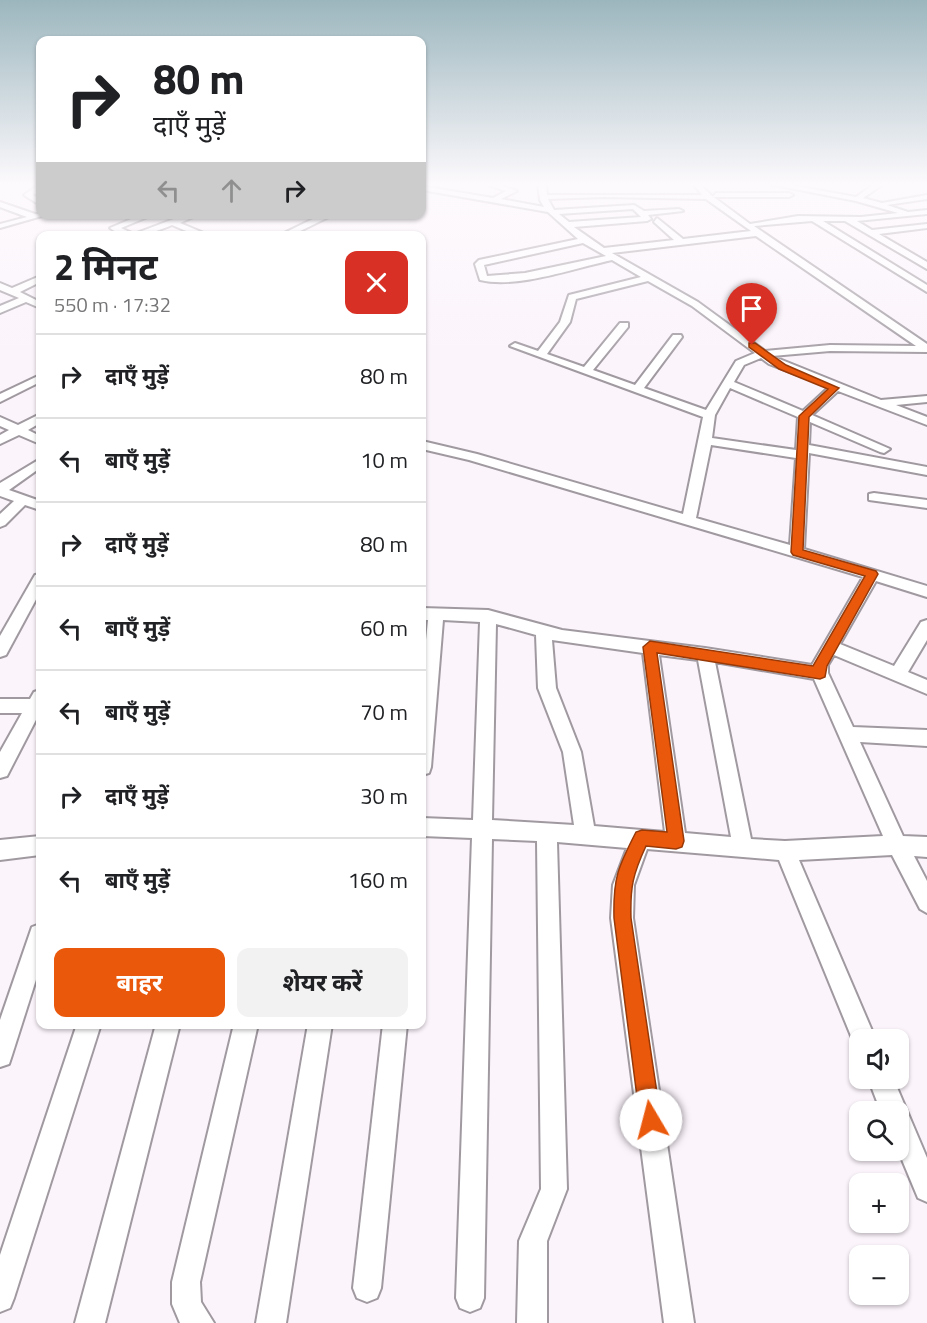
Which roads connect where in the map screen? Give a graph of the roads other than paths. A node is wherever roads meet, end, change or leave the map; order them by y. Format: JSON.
{"nodes":[{"id":1,"x":557,"y":246,"type":"edge"},
{"id":2,"x":594,"y":246,"type":"edge"},
{"id":3,"x":643,"y":246,"type":"edge"},
{"id":4,"x":777,"y":246,"type":"edge"},
{"id":5,"x":787,"y":246,"type":"edge"},
{"id":6,"x":856,"y":246,"type":"edge"},
{"id":7,"x":892,"y":246,"type":"edge"},
{"id":8,"x":603,"y":251,"type":"junction"},
{"id":9,"x":613,"y":257,"type":"junction"},
{"id":10,"x":927,"y":266,"type":"edge"},
{"id":11,"x":651,"y":277,"type":"junction"},
{"id":12,"x":927,"y":278,"type":"edge"},
{"id":13,"x":911,"y":280,"type":"junction"},
{"id":14,"x":36,"y":281,"type":"edge"},
{"id":15,"x":0,"y":286,"type":"edge"},
{"id":16,"x":927,"y":289,"type":"edge"},
{"id":17,"x":12,"y":292,"type":"junction"},
{"id":18,"x":25,"y":299,"type":"junction"},
{"id":19,"x":36,"y":303,"type":"edge"},
{"id":20,"x":0,"y":310,"type":"edge"},
{"id":21,"x":624,"y":325,"type":"dead end"},
{"id":22,"x":924,"y":335,"type":"edge"},
{"id":23,"x":677,"y":337,"type":"dead end"},
{"id":24,"x":515,"y":346,"type":"dead end"},
{"id":25,"x":927,"y":349,"type":"edge"},
{"id":26,"x":541,"y":354,"type":"junction"},
{"id":27,"x":764,"y":355,"type":"junction"},
{"id":28,"x":587,"y":371,"type":"junction"},
{"id":29,"x":36,"y":380,"type":"edge"},
{"id":30,"x":727,"y":383,"type":"junction"},
{"id":31,"x":834,"y":388,"type":"junction"},
{"id":32,"x":638,"y":389,"type":"junction"},
{"id":33,"x":0,"y":399,"type":"edge"},
{"id":34,"x":927,"y":399,"type":"edge"},
{"id":35,"x":875,"y":403,"type":"junction"},
{"id":36,"x":709,"y":415,"type":"junction"},
{"id":37,"x":804,"y":416,"type":"junction"},
{"id":38,"x":36,"y":420,"type":"edge"},
{"id":39,"x":927,"y":421,"type":"edge"},
{"id":40,"x":0,"y":422,"type":"edge"},
{"id":41,"x":18,"y":430,"type":"junction"},
{"id":42,"x":36,"y":438,"type":"edge"},
{"id":43,"x":0,"y":440,"type":"edge"},
{"id":44,"x":706,"y":441,"type":"junction"},
{"id":45,"x":426,"y":446,"type":"edge"},
{"id":46,"x":884,"y":449,"type":"dead end"},
{"id":47,"x":804,"y":452,"type":"junction"},
{"id":48,"x":36,"y":466,"type":"edge"},
{"id":49,"x":927,"y":471,"type":"edge"},
{"id":50,"x":874,"y":497,"type":"dead end"},
{"id":51,"x":22,"y":500,"type":"junction"},
{"id":52,"x":927,"y":504,"type":"edge"},
{"id":53,"x":36,"y":505,"type":"edge"},
{"id":54,"x":688,"y":521,"type":"junction"},
{"id":55,"x":0,"y":522,"type":"edge"},
{"id":56,"x":797,"y":552,"type":"junction"},
{"id":57,"x":872,"y":574,"type":"junction"},
{"id":58,"x":36,"y":586,"type":"edge"},
{"id":59,"x":927,"y":592,"type":"edge"},
{"id":60,"x":429,"y":614,"type":"edge"},
{"id":61,"x":488,"y":616,"type":"junction"},
{"id":62,"x":544,"y":631,"type":"junction"},
{"id":63,"x":925,"y":632,"type":"edge"},
{"id":64,"x":650,"y":647,"type":"junction"},
{"id":65,"x":830,"y":647,"type":"junction"},
{"id":66,"x":0,"y":651,"type":"edge"},
{"id":67,"x":705,"y":654,"type":"junction"},
{"id":68,"x":820,"y":673,"type":"junction"},
{"id":69,"x":898,"y":675,"type":"junction"},
{"id":70,"x":426,"y":680,"type":"edge"},
{"id":71,"x":927,"y":687,"type":"edge"},
{"id":72,"x":36,"y":702,"type":"edge"},
{"id":73,"x":0,"y":706,"type":"edge"},
{"id":74,"x":36,"y":706,"type":"edge"},
{"id":75,"x":846,"y":734,"type":"junction"},
{"id":76,"x":927,"y":738,"type":"edge"},
{"id":77,"x":0,"y":770,"type":"edge"},
{"id":78,"x":426,"y":827,"type":"edge"},
{"id":79,"x":482,"y":829,"type":"junction"},
{"id":80,"x":547,"y":832,"type":"junction"},
{"id":81,"x":585,"y":834,"type":"junction"},
{"id":82,"x":642,"y":838,"type":"junction"},
{"id":83,"x":676,"y":841,"type":"junction"},
{"id":84,"x":897,"y":845,"type":"junction"},
{"id":85,"x":36,"y":846,"type":"edge"},
{"id":86,"x":927,"y":847,"type":"edge"},
{"id":87,"x":743,"y":848,"type":"junction"},
{"id":88,"x":0,"y":850,"type":"edge"},
{"id":89,"x":784,"y":851,"type":"junction"},
{"id":90,"x":927,"y":902,"type":"edge"},
{"id":91,"x":36,"y":947,"type":"edge"},
{"id":92,"x":87,"y":1029,"type":"edge"},
{"id":93,"x":167,"y":1029,"type":"edge"},
{"id":94,"x":245,"y":1029,"type":"edge"},
{"id":95,"x":319,"y":1029,"type":"edge"},
{"id":96,"x":394,"y":1029,"type":"edge"},
{"id":97,"x":859,"y":1029,"type":"edge"},
{"id":98,"x":0,"y":1055,"type":"edge"},
{"id":99,"x":909,"y":1147,"type":"edge"},
{"id":100,"x":927,"y":1189,"type":"edge"},
{"id":101,"x":367,"y":1288,"type":"dead end"},
{"id":102,"x":0,"y":1298,"type":"edge"},
{"id":103,"x":470,"y":1298,"type":"dead end"},
{"id":104,"x":90,"y":1323,"type":"edge"},
{"id":105,"x":199,"y":1323,"type":"edge"},
{"id":106,"x":271,"y":1323,"type":"edge"},
{"id":107,"x":532,"y":1323,"type":"edge"},
{"id":108,"x":679,"y":1323,"type":"edge"}],
"edges":[{"from":1,"to":9,"type":"street"},
{"from":2,"to":8,"type":"street"},
{"from":3,"to":8,"type":"street"},
{"from":4,"to":25,"type":"street"},
{"from":5,"to":22,"type":"street"},
{"from":6,"to":13,"type":"street"},
{"from":7,"to":10,"type":"street"},
{"from":8,"to":9,"type":"street"},
{"from":9,"to":11,"type":"street"},
{"from":11,"to":26,"type":"street"},
{"from":11,"to":27,"type":"street"},
{"from":12,"to":13,"type":"street"},
{"from":13,"to":16,"type":"street"},
{"from":14,"to":17,"type":"street"},
{"from":15,"to":17,"type":"street"},
{"from":17,"to":18,"type":"street"},
{"from":18,"to":19,"type":"street"},
{"from":18,"to":20,"type":"street"},
{"from":21,"to":28,"type":"street"},
{"from":23,"to":32,"type":"street"},
{"from":24,"to":26,"type":"street"},
{"from":25,"to":27,"type":"street"},
{"from":26,"to":28,"type":"street"},
{"from":27,"to":30,"type":"street"},
{"from":27,"to":31,"type":"street"},
{"from":28,"to":32,"type":"street"},
{"from":29,"to":33,"type":"street"},
{"from":30,"to":36,"type":"street"},
{"from":30,"to":37,"type":"street"},
{"from":31,"to":35,"type":"street"},
{"from":31,"to":37,"type":"street"},
{"from":32,"to":36,"type":"street"},
{"from":34,"to":35,"type":"street"},
{"from":35,"to":39,"type":"street"},
{"from":36,"to":44,"type":"street"},
{"from":37,"to":46,"type":"street"},
{"from":37,"to":47,"type":"street"},
{"from":38,"to":41,"type":"street"},
{"from":40,"to":41,"type":"street"},
{"from":41,"to":42,"type":"street"},
{"from":41,"to":43,"type":"street"},
{"from":44,"to":47,"type":"street"},
{"from":44,"to":54,"type":"street"},
{"from":45,"to":54,"type":"street"},
{"from":47,"to":49,"type":"street"},
{"from":47,"to":56,"type":"street"},
{"from":48,"to":51,"type":"street"},
{"from":50,"to":52,"type":"street"},
{"from":51,"to":53,"type":"street"},
{"from":51,"to":55,"type":"street"},
{"from":54,"to":56,"type":"street"},
{"from":56,"to":57,"type":"street"},
{"from":57,"to":59,"type":"street"},
{"from":57,"to":65,"type":"street"},
{"from":58,"to":66,"type":"street"},
{"from":60,"to":61,"type":"street"},
{"from":60,"to":70,"type":"street"},
{"from":61,"to":62,"type":"street"},
{"from":61,"to":79,"type":"street"},
{"from":62,"to":64,"type":"street"},
{"from":62,"to":81,"type":"street"},
{"from":63,"to":69,"type":"street"},
{"from":64,"to":67,"type":"street"},
{"from":64,"to":83,"type":"street"},
{"from":65,"to":68,"type":"street"},
{"from":65,"to":69,"type":"street"},
{"from":67,"to":68,"type":"street"},
{"from":67,"to":87,"type":"street"},
{"from":68,"to":75,"type":"street"},
{"from":69,"to":71,"type":"street"},
{"from":72,"to":73,"type":"street"},
{"from":74,"to":77,"type":"street"},
{"from":75,"to":76,"type":"street"},
{"from":75,"to":84,"type":"street"},
{"from":78,"to":79,"type":"street"},
{"from":79,"to":80,"type":"street"},
{"from":79,"to":103,"type":"street"},
{"from":80,"to":81,"type":"street"},
{"from":80,"to":107,"type":"street"},
{"from":81,"to":82,"type":"street"},
{"from":82,"to":83,"type":"street"},
{"from":82,"to":108,"type":"street"},
{"from":83,"to":87,"type":"street"},
{"from":84,"to":86,"type":"street"},
{"from":84,"to":89,"type":"street"},
{"from":84,"to":90,"type":"street"},
{"from":85,"to":88,"type":"street"},
{"from":87,"to":89,"type":"street"},
{"from":89,"to":97,"type":"street"},
{"from":91,"to":98,"type":"street"},
{"from":92,"to":102,"type":"street"},
{"from":93,"to":104,"type":"street"},
{"from":94,"to":105,"type":"street"},
{"from":95,"to":106,"type":"street"},
{"from":96,"to":101,"type":"street"},
{"from":99,"to":100,"type":"street"}]}
